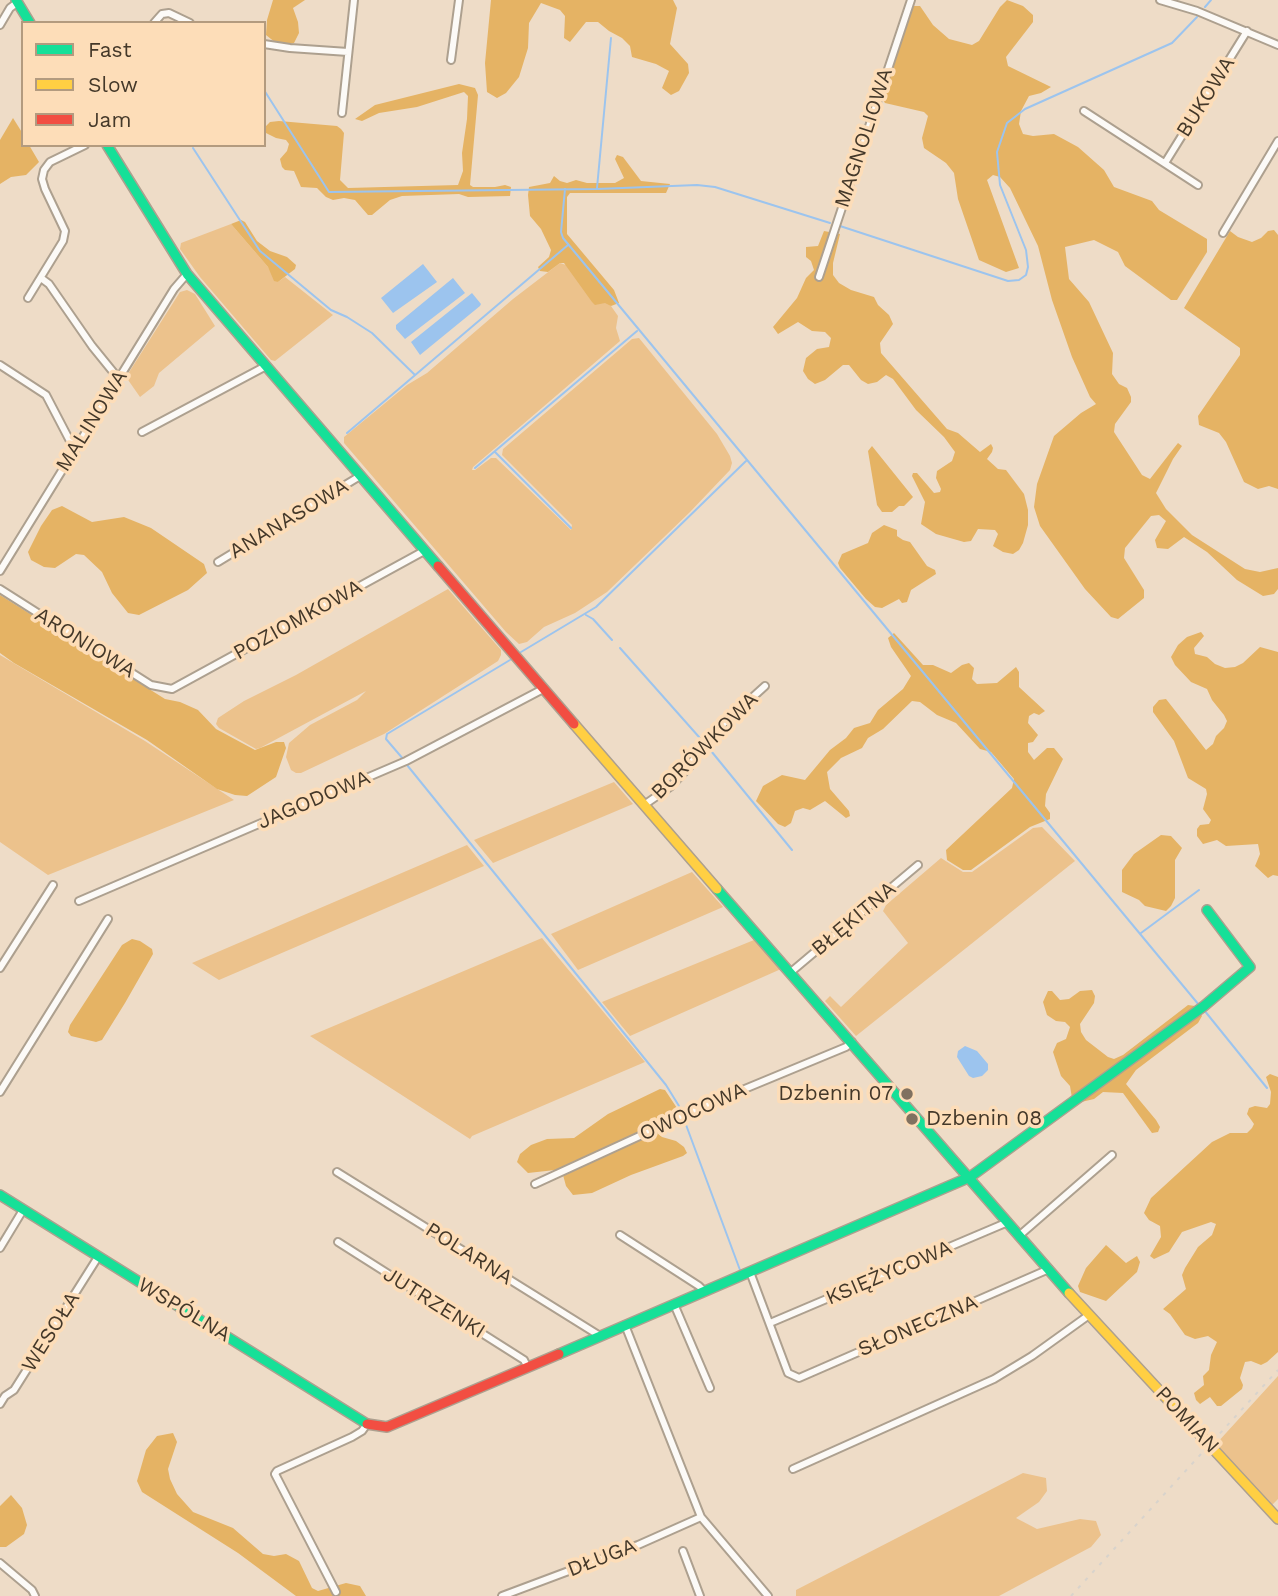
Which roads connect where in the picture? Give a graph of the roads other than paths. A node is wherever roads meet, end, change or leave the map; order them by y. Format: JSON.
{"nodes":[{"id":1,"x":354,"y":0,"type":"edge"},
{"id":2,"x":458,"y":0,"type":"edge"},
{"id":3,"x":911,"y":0,"type":"edge"},
{"id":4,"x":1160,"y":0,"type":"edge"},
{"id":5,"x":17,"y":1,"type":"edge"},
{"id":6,"x":29,"y":21,"type":"edge"},
{"id":7,"x":156,"y":21,"type":"edge"},
{"id":8,"x":186,"y":21,"type":"edge"},
{"id":9,"x":0,"y":25,"type":"edge"},
{"id":10,"x":1247,"y":31,"type":"junction"},
{"id":11,"x":266,"y":44,"type":"edge"},
{"id":12,"x":1278,"y":45,"type":"edge"},
{"id":13,"x":348,"y":52,"type":"junction"},
{"id":14,"x":452,"y":60,"type":"dead end"},
{"id":15,"x":1084,"y":111,"type":"dead end"},
{"id":16,"x":342,"y":113,"type":"dead end"},
{"id":17,"x":1278,"y":141,"type":"edge"},
{"id":18,"x":81,"y":147,"type":"edge"},
{"id":19,"x":108,"y":147,"type":"edge"},
{"id":20,"x":1166,"y":163,"type":"junction"},
{"id":21,"x":1198,"y":185,"type":"dead end"},
{"id":22,"x":1223,"y":233,"type":"dead end"},
{"id":23,"x":187,"y":274,"type":"junction"},
{"id":24,"x":818,"y":277,"type":"dead end"},
{"id":25,"x":41,"y":278,"type":"junction"},
{"id":26,"x":28,"y":298,"type":"dead end"},
{"id":27,"x":0,"y":365,"type":"edge"},
{"id":28,"x":266,"y":366,"type":"junction"},
{"id":29,"x":118,"y":378,"type":"junction"},
{"id":30,"x":142,"y":432,"type":"dead end"},
{"id":31,"x":76,"y":446,"type":"junction"},
{"id":32,"x":360,"y":476,"type":"junction"},
{"id":33,"x":424,"y":551,"type":"junction"},
{"id":34,"x":218,"y":562,"type":"dead end"},
{"id":35,"x":0,"y":571,"type":"edge"},
{"id":36,"x":0,"y":589,"type":"edge"},
{"id":37,"x":765,"y":686,"type":"dead end"},
{"id":38,"x":172,"y":689,"type":"joint"},
{"id":39,"x":543,"y":689,"type":"junction"},
{"id":40,"x":644,"y":805,"type":"junction"},
{"id":41,"x":918,"y":865,"type":"dead end"},
{"id":42,"x":53,"y":885,"type":"dead end"},
{"id":43,"x":79,"y":901,"type":"dead end"},
{"id":44,"x":1207,"y":911,"type":"dead end"},
{"id":45,"x":108,"y":919,"type":"dead end"},
{"id":46,"x":0,"y":968,"type":"edge"},
{"id":47,"x":791,"y":972,"type":"junction"},
{"id":48,"x":852,"y":1042,"type":"junction"},
{"id":49,"x":0,"y":1092,"type":"edge"},
{"id":50,"x":1112,"y":1154,"type":"dead end"},
{"id":51,"x":337,"y":1172,"type":"dead end"},
{"id":52,"x":970,"y":1177,"type":"junction"},
{"id":53,"x":535,"y":1184,"type":"dead end"},
{"id":54,"x":0,"y":1195,"type":"edge"},
{"id":55,"x":23,"y":1210,"type":"junction"},
{"id":56,"x":1008,"y":1222,"type":"junction"},
{"id":57,"x":620,"y":1235,"type":"dead end"},
{"id":58,"x":1020,"y":1235,"type":"junction"},
{"id":59,"x":338,"y":1242,"type":"dead end"},
{"id":60,"x":0,"y":1248,"type":"edge"},
{"id":61,"x":98,"y":1257,"type":"junction"},
{"id":62,"x":1049,"y":1269,"type":"junction"},
{"id":63,"x":750,"y":1272,"type":"junction"},
{"id":64,"x":704,"y":1292,"type":"junction"},
{"id":65,"x":674,"y":1304,"type":"junction"},
{"id":66,"x":1092,"y":1318,"type":"junction"},
{"id":67,"x":770,"y":1323,"type":"junction"},
{"id":68,"x":625,"y":1325,"type":"junction"},
{"id":69,"x":600,"y":1336,"type":"junction"},
{"id":70,"x":527,"y":1366,"type":"junction"},
{"id":71,"x":710,"y":1388,"type":"dead end"},
{"id":72,"x":0,"y":1404,"type":"edge"},
{"id":73,"x":367,"y":1424,"type":"junction"},
{"id":74,"x":793,"y":1469,"type":"dead end"},
{"id":75,"x":701,"y":1517,"type":"junction"},
{"id":76,"x":1278,"y":1520,"type":"edge"},
{"id":77,"x":683,"y":1551,"type":"dead end"},
{"id":78,"x":0,"y":1563,"type":"edge"},
{"id":79,"x":336,"y":1592,"type":"dead end"},
{"id":80,"x":35,"y":1596,"type":"edge"},
{"id":81,"x":502,"y":1596,"type":"edge"},
{"id":82,"x":700,"y":1596,"type":"edge"},
{"id":83,"x":768,"y":1596,"type":"edge"}],
"edges":[{"from":1,"to":13,"type":"street"},
{"from":2,"to":14,"type":"street"},
{"from":3,"to":24,"type":"street","name":"MAGNOLIOWA"},
{"from":4,"to":10,"type":"street"},
{"from":5,"to":6,"type":"street"},
{"from":5,"to":9,"type":"street"},
{"from":7,"to":8,"type":"street"},
{"from":10,"to":12,"type":"street"},
{"from":10,"to":20,"type":"street","name":"BUKOWA"},
{"from":11,"to":13,"type":"street"},
{"from":13,"to":16,"type":"street"},
{"from":15,"to":20,"type":"street"},
{"from":17,"to":22,"type":"street"},
{"from":18,"to":25,"type":"street"},
{"from":19,"to":23,"type":"street","name":"POMIAN"},
{"from":20,"to":21,"type":"street"},
{"from":23,"to":28,"type":"street","name":"POMIAN"},
{"from":23,"to":29,"type":"street","name":"MALINOWA"},
{"from":25,"to":26,"type":"street"},
{"from":25,"to":29,"type":"street"},
{"from":27,"to":31,"type":"street"},
{"from":28,"to":30,"type":"street"},
{"from":28,"to":32,"type":"street","name":"POMIAN"},
{"from":29,"to":31,"type":"street","name":"MALINOWA"},
{"from":31,"to":35,"type":"street","name":"MALINOWA"},
{"from":32,"to":33,"type":"street","name":"POMIAN"},
{"from":32,"to":34,"type":"street","name":"ANANASOWA"},
{"from":33,"to":38,"type":"street","name":"POZIOMKOWA"},
{"from":33,"to":39,"type":"street","name":"POMIAN"},
{"from":36,"to":38,"type":"street","name":"ARONIOWA"},
{"from":37,"to":40,"type":"street","name":"BORÓWKOWA"},
{"from":39,"to":40,"type":"street","name":"POMIAN"},
{"from":39,"to":43,"type":"street","name":"JAGODOWA"},
{"from":40,"to":47,"type":"street","name":"POMIAN"},
{"from":41,"to":47,"type":"street","name":"BŁĘKITNA"},
{"from":42,"to":46,"type":"street"},
{"from":44,"to":52,"type":"street"},
{"from":45,"to":49,"type":"street"},
{"from":47,"to":48,"type":"street","name":"POMIAN"},
{"from":48,"to":52,"type":"street","name":"POMIAN"},
{"from":48,"to":53,"type":"street","name":"OWOCOWA"},
{"from":50,"to":58,"type":"street"},
{"from":51,"to":69,"type":"street","name":"POLARNA"},
{"from":52,"to":56,"type":"street","name":"POMIAN"},
{"from":52,"to":63,"type":"street"},
{"from":54,"to":55,"type":"street","name":"WSPÓLNA"},
{"from":55,"to":60,"type":"street"},
{"from":55,"to":61,"type":"street","name":"WSPÓLNA"},
{"from":56,"to":58,"type":"street","name":"POMIAN"},
{"from":56,"to":67,"type":"street","name":"KSIĘŻYCOWA"},
{"from":57,"to":64,"type":"street"},
{"from":58,"to":62,"type":"street","name":"POMIAN"},
{"from":59,"to":70,"type":"street","name":"JUTRZENKI"},
{"from":61,"to":72,"type":"street","name":"WESOŁA"},
{"from":61,"to":73,"type":"street","name":"WSPÓLNA"},
{"from":62,"to":66,"type":"street","name":"POMIAN"},
{"from":62,"to":67,"type":"street","name":"SŁONECZNA"},
{"from":63,"to":64,"type":"street"},
{"from":63,"to":67,"type":"street"},
{"from":64,"to":65,"type":"street"},
{"from":65,"to":68,"type":"street"},
{"from":65,"to":71,"type":"street"},
{"from":66,"to":74,"type":"street"},
{"from":66,"to":76,"type":"street","name":"POMIAN"},
{"from":68,"to":69,"type":"street"},
{"from":68,"to":75,"type":"street"},
{"from":69,"to":70,"type":"street"},
{"from":70,"to":73,"type":"street"},
{"from":73,"to":79,"type":"street"},
{"from":75,"to":81,"type":"street","name":"DŁUGA"},
{"from":75,"to":83,"type":"street"},
{"from":77,"to":82,"type":"street"},
{"from":78,"to":80,"type":"street"}]}
